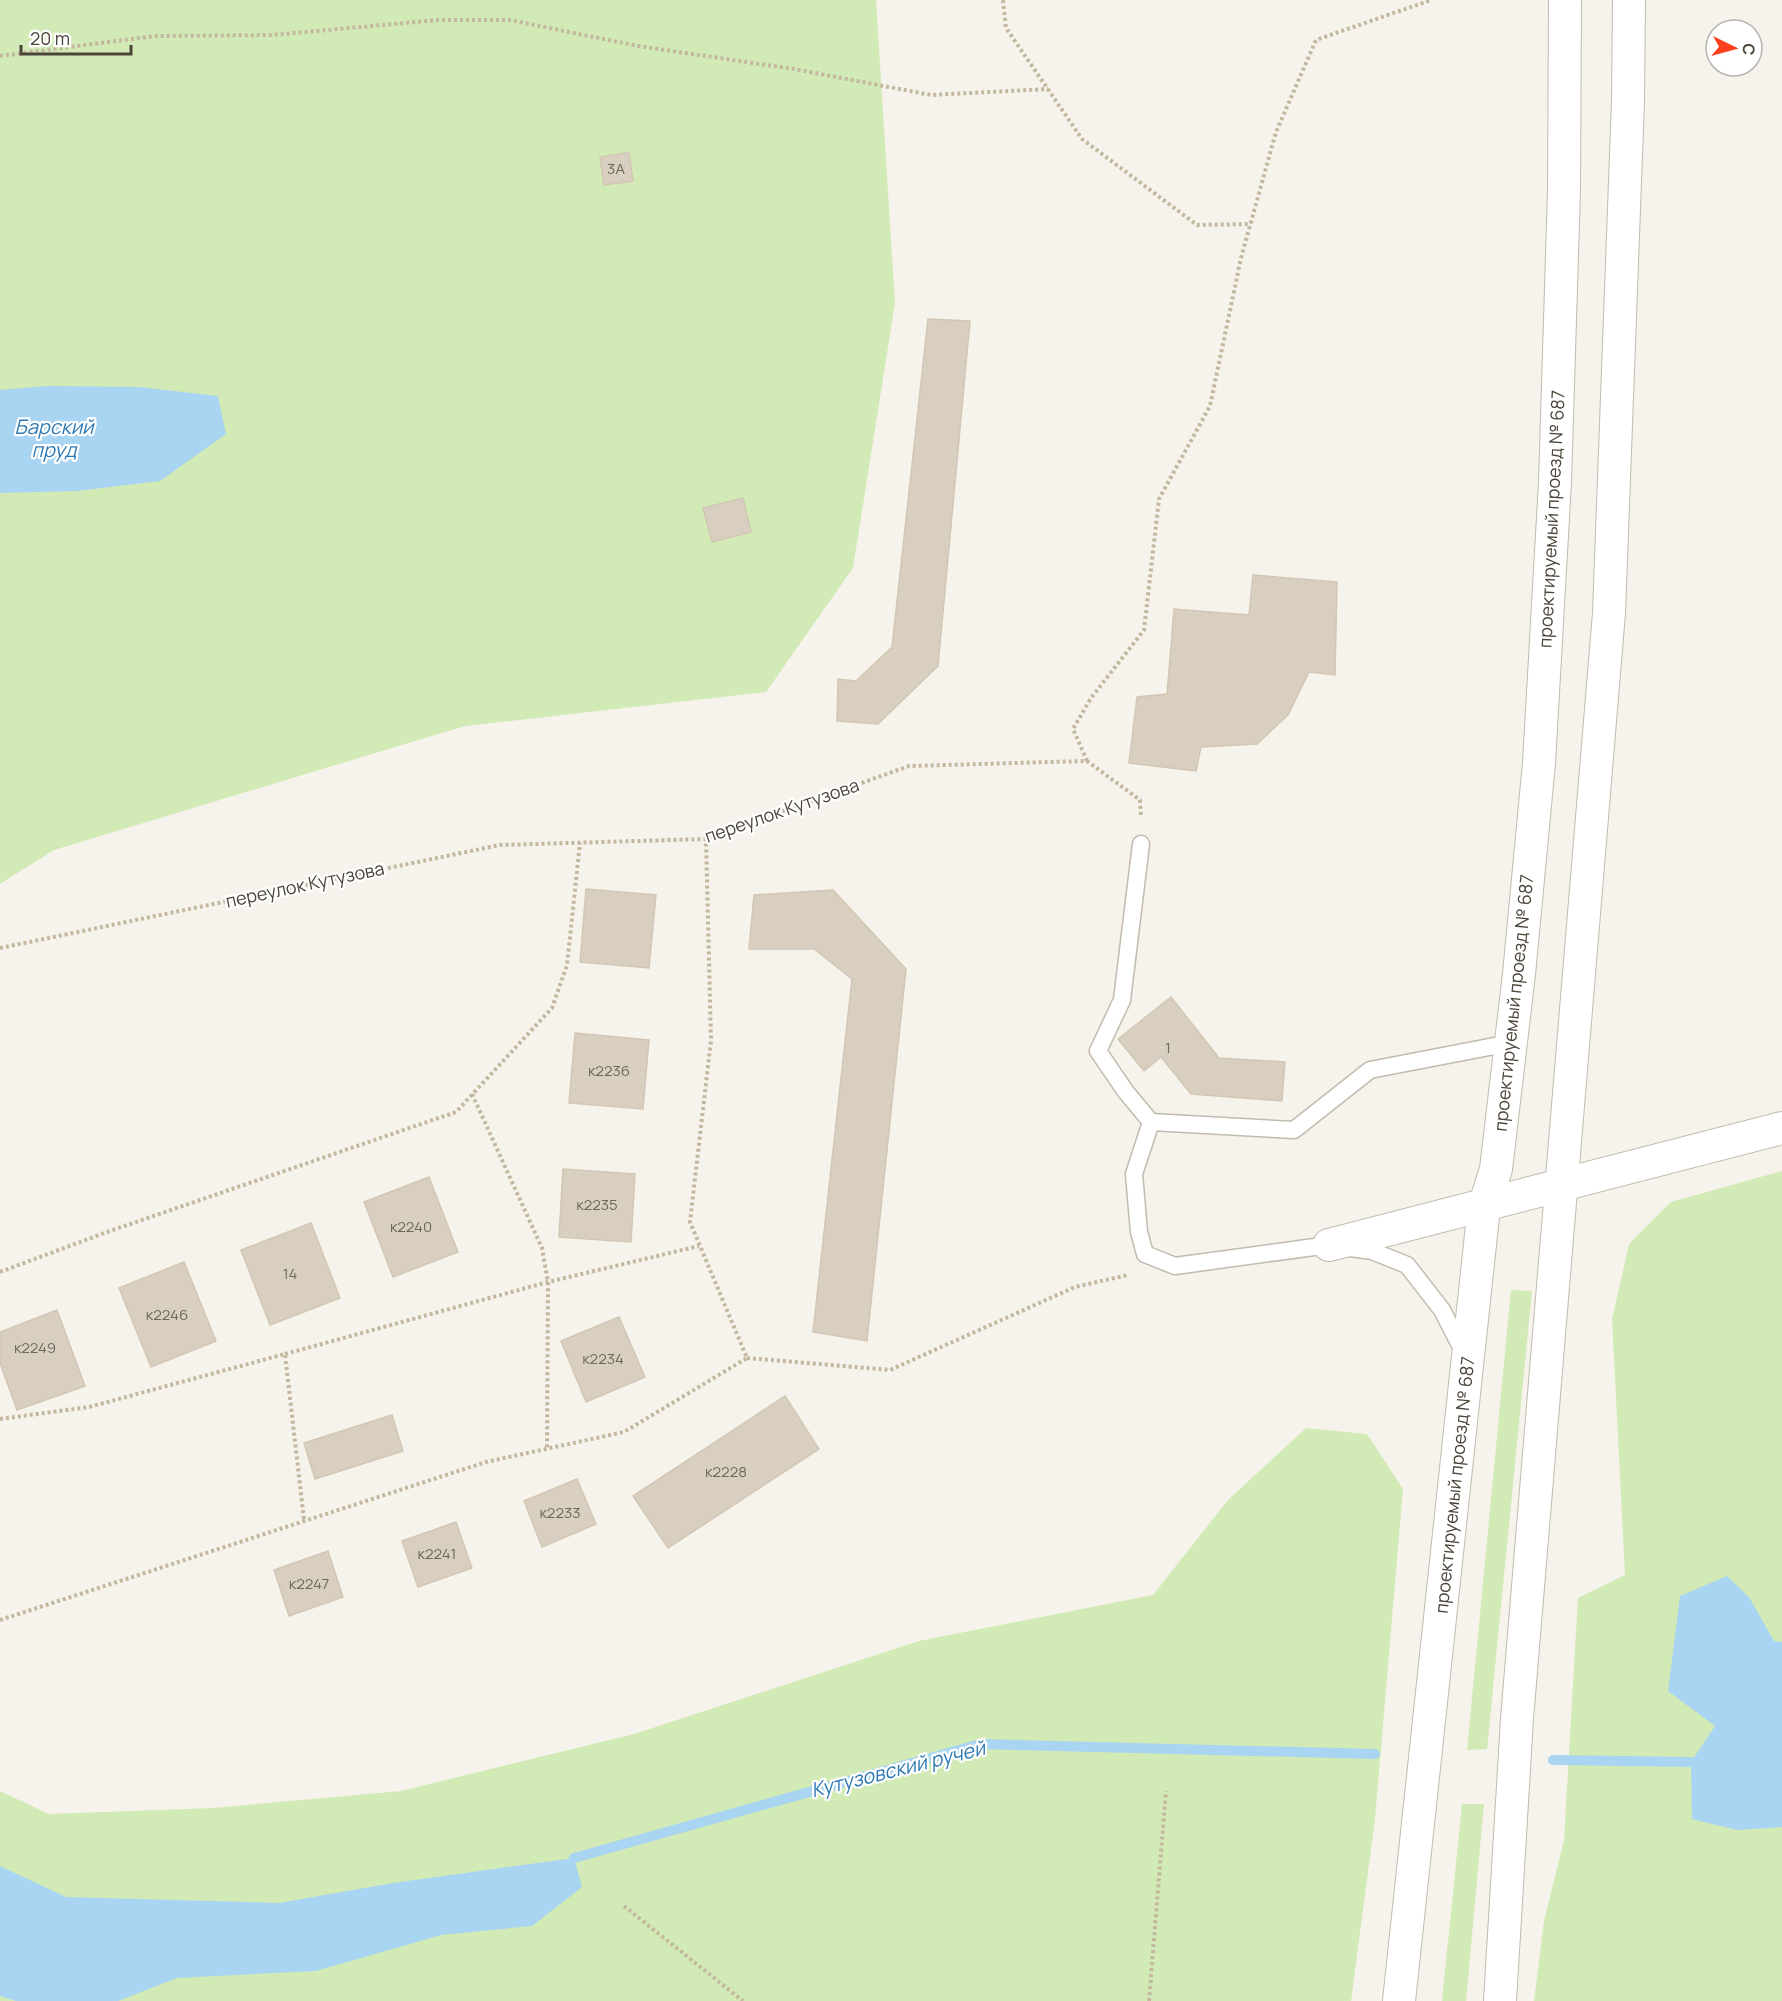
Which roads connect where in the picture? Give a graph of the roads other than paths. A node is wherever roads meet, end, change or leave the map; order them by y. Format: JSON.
{"nodes":[{"id":1,"x":1565,"y":0,"type":"edge"},
{"id":2,"x":1629,"y":0,"type":"edge"},
{"id":3,"x":1141,"y":844,"type":"road end"},
{"id":4,"x":1510,"y":1043,"type":"junction"},
{"id":5,"x":1151,"y":1122,"type":"junction"},
{"id":6,"x":1782,"y":1128,"type":"edge"},
{"id":7,"x":1562,"y":1184,"type":"junction"},
{"id":8,"x":1484,"y":1207,"type":"junction"},
{"id":9,"x":1329,"y":1245,"type":"junction"},
{"id":10,"x":1468,"y":1361,"type":"junction"},
{"id":11,"x":1399,"y":2001,"type":"edge"},
{"id":12,"x":1500,"y":2001,"type":"edge"}],
"edges":[{"from":1,"to":4,"type":"street","name":"проектируемый проезд № 687"},
{"from":2,"to":7,"type":"street"},
{"from":3,"to":5,"type":"lane"},
{"from":4,"to":5,"type":"lane"},
{"from":4,"to":8,"type":"street","name":"проектируемый проезд № 687"},
{"from":5,"to":9,"type":"lane"},
{"from":6,"to":7,"type":"street"},
{"from":7,"to":8,"type":"street"},
{"from":7,"to":12,"type":"street"},
{"from":8,"to":9,"type":"street"},
{"from":8,"to":10,"type":"street","name":"проектируемый проезд № 687"},
{"from":9,"to":10,"type":"lane"},
{"from":10,"to":11,"type":"street","name":"проектируемый проезд № 687"}]}
